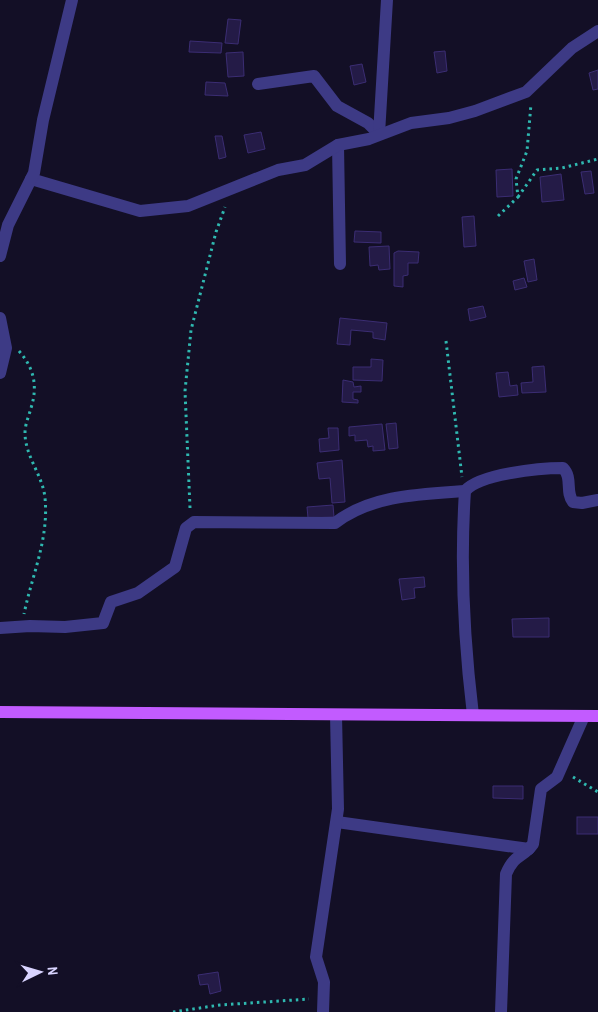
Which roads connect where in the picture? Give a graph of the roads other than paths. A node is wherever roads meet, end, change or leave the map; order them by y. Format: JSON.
{"nodes":[{"id":1,"x":72,"y":0,"type":"edge"},
{"id":2,"x":387,"y":0,"type":"edge"},
{"id":3,"x":598,"y":31,"type":"edge"},
{"id":4,"x":258,"y":84,"type":"dead end"},
{"id":5,"x":379,"y":134,"type":"junction"},
{"id":6,"x":338,"y":145,"type":"junction"},
{"id":7,"x":30,"y":179,"type":"junction"},
{"id":8,"x":0,"y":256,"type":"edge"},
{"id":9,"x":340,"y":264,"type":"dead end"},
{"id":10,"x":0,"y":318,"type":"edge"},
{"id":11,"x":0,"y":373,"type":"edge"},
{"id":12,"x":465,"y":491,"type":"junction"},
{"id":13,"x":598,"y":500,"type":"edge"},
{"id":14,"x":0,"y":628,"type":"edge"},
{"id":15,"x":0,"y":712,"type":"edge"},
{"id":16,"x":336,"y":715,"type":"junction"},
{"id":17,"x":473,"y":715,"type":"junction"},
{"id":18,"x":584,"y":716,"type":"junction"},
{"id":19,"x":598,"y":716,"type":"edge"},
{"id":20,"x":337,"y":822,"type":"junction"},
{"id":21,"x":529,"y":849,"type":"junction"},
{"id":22,"x":323,"y":1012,"type":"edge"},
{"id":23,"x":500,"y":1012,"type":"edge"}],
"edges":[{"from":1,"to":7,"type":"street"},
{"from":2,"to":5,"type":"street"},
{"from":3,"to":5,"type":"street"},
{"from":4,"to":5,"type":"street"},
{"from":5,"to":6,"type":"street"},
{"from":6,"to":7,"type":"street"},
{"from":6,"to":9,"type":"street"},
{"from":7,"to":8,"type":"street"},
{"from":10,"to":11,"type":"street"},
{"from":12,"to":13,"type":"street"},
{"from":12,"to":14,"type":"street"},
{"from":12,"to":17,"type":"street"},
{"from":15,"to":16,"type":"main road"},
{"from":16,"to":17,"type":"main road"},
{"from":16,"to":20,"type":"street"},
{"from":17,"to":18,"type":"main road"},
{"from":18,"to":19,"type":"main road"},
{"from":18,"to":21,"type":"street"},
{"from":20,"to":21,"type":"street"},
{"from":20,"to":22,"type":"street"},
{"from":21,"to":23,"type":"street"}]}
